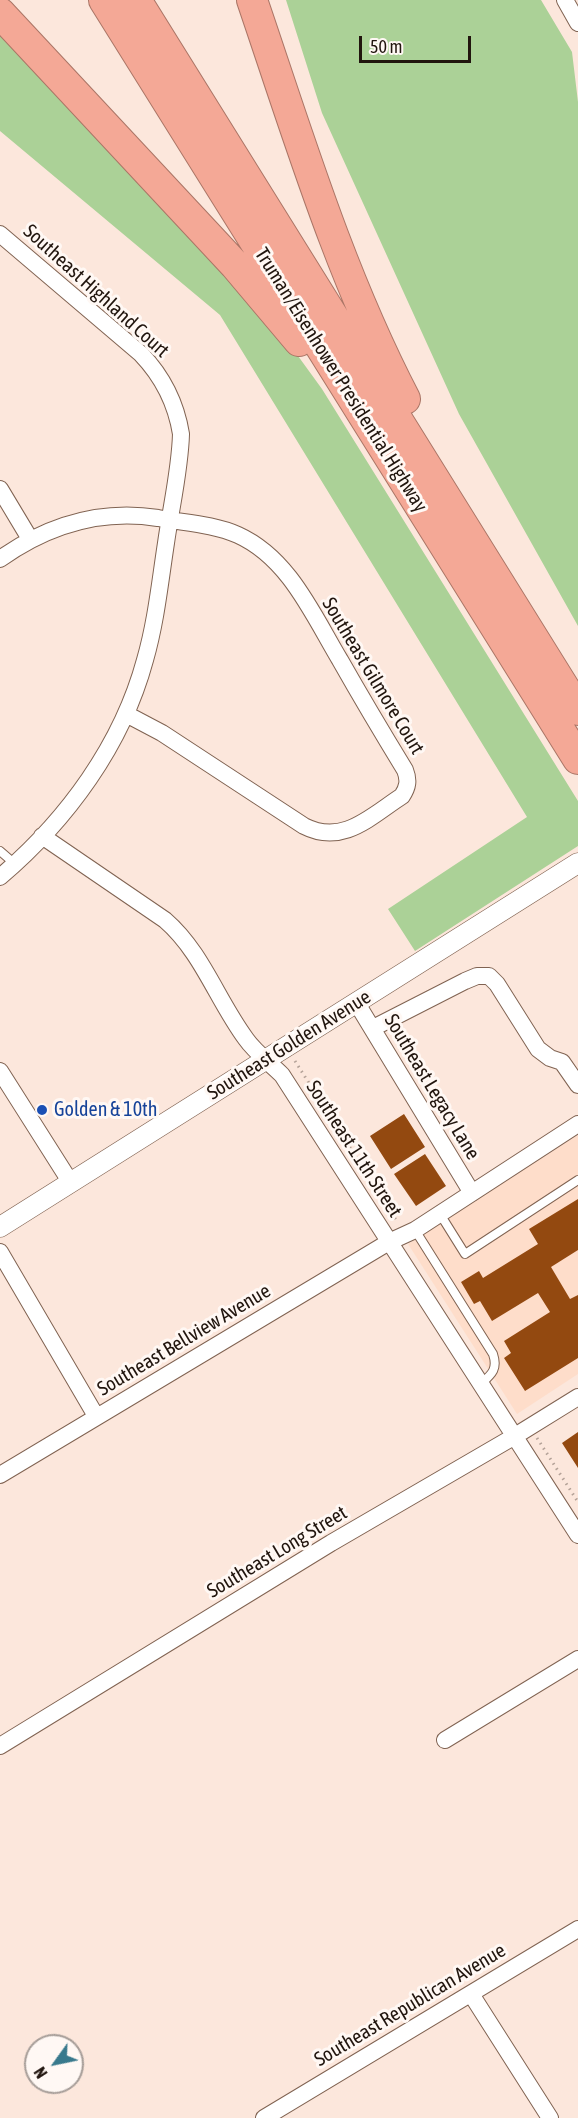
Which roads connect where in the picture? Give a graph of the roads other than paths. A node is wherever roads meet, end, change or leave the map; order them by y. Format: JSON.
{"nodes":[{"id":1,"x":104,"y":0,"type":"edge"},
{"id":2,"x":136,"y":0,"type":"edge"},
{"id":3,"x":252,"y":0,"type":"edge"},
{"id":4,"x":565,"y":0,"type":"edge"},
{"id":5,"x":0,"y":13,"type":"edge"},
{"id":6,"x":578,"y":23,"type":"edge"},
{"id":7,"x":0,"y":234,"type":"edge"},
{"id":8,"x":0,"y":489,"type":"edge"},
{"id":9,"x":414,"y":496,"type":"junction"},
{"id":10,"x":169,"y":520,"type":"junction"},
{"id":11,"x":30,"y":539,"type":"junction"},
{"id":12,"x":0,"y":559,"type":"edge"},
{"id":13,"x":526,"y":626,"type":"junction"},
{"id":14,"x":578,"y":710,"type":"edge"},
{"id":15,"x":126,"y":714,"type":"junction"},
{"id":16,"x":578,"y":759,"type":"edge"},
{"id":17,"x":42,"y":836,"type":"junction"},
{"id":18,"x":0,"y":851,"type":"edge"},
{"id":19,"x":15,"y":864,"type":"junction"},
{"id":20,"x":574,"y":866,"type":"edge"},
{"id":21,"x":0,"y":877,"type":"edge"},
{"id":22,"x":356,"y":1002,"type":"junction"},
{"id":23,"x":373,"y":1028,"type":"junction"},
{"id":24,"x":266,"y":1059,"type":"junction"},
{"id":25,"x":0,"y":1071,"type":"edge"},
{"id":26,"x":578,"y":1084,"type":"edge"},
{"id":27,"x":578,"y":1124,"type":"edge"},
{"id":28,"x":578,"y":1180,"type":"edge"},
{"id":29,"x":71,"y":1183,"type":"junction"},
{"id":30,"x":472,"y":1193,"type":"junction"},
{"id":31,"x":440,"y":1214,"type":"junction"},
{"id":32,"x":0,"y":1227,"type":"edge"},
{"id":33,"x":407,"y":1227,"type":"junction"},
{"id":34,"x":389,"y":1242,"type":"junction"},
{"id":35,"x":0,"y":1252,"type":"edge"},
{"id":36,"x":481,"y":1384,"type":"junction"},
{"id":37,"x":578,"y":1397,"type":"edge"},
{"id":38,"x":96,"y":1416,"type":"junction"},
{"id":39,"x":522,"y":1432,"type":"junction"},
{"id":40,"x":0,"y":1475,"type":"edge"},
{"id":41,"x":578,"y":1534,"type":"edge"},
{"id":42,"x":578,"y":1659,"type":"edge"},
{"id":43,"x":445,"y":1740,"type":"dead end"},
{"id":44,"x":0,"y":1746,"type":"edge"},
{"id":45,"x":578,"y":1929,"type":"edge"},
{"id":46,"x":471,"y":1994,"type":"junction"},
{"id":47,"x":264,"y":2118,"type":"edge"},
{"id":48,"x":550,"y":2118,"type":"edge"}],
"edges":[{"from":1,"to":9,"type":"highway","name":"Truman/Eisenhower Presidential Highway"},
{"from":2,"to":13,"type":"highway","name":"Truman/Eisenhower Presidential Highway"},
{"from":3,"to":13,"type":"highway"},
{"from":4,"to":6,"type":"street"},
{"from":5,"to":9,"type":"highway"},
{"from":7,"to":10,"type":"street","name":"Southeast Highland Court"},
{"from":8,"to":11,"type":"street"},
{"from":9,"to":16,"type":"highway","name":"Truman/Eisenhower Presidential Highway"},
{"from":10,"to":11,"type":"street"},
{"from":10,"to":15,"type":"street","name":"Southeast Highland Court"},
{"from":10,"to":15,"type":"street","name":"Southeast Gilmore Court"},
{"from":11,"to":12,"type":"street"},
{"from":13,"to":14,"type":"highway","name":"Truman/Eisenhower Presidential Highway"},
{"from":15,"to":17,"type":"street","name":"Southeast Highland Court"},
{"from":17,"to":19,"type":"street","name":"Southeast Highland Court"},
{"from":17,"to":24,"type":"street","name":"Southeast 11th Street"},
{"from":18,"to":19,"type":"lane"},
{"from":19,"to":21,"type":"street","name":"Southeast Highland Court"},
{"from":20,"to":22,"type":"street","name":"Southeast Golden Avenue"},
{"from":22,"to":23,"type":"street","name":"Southeast Legacy Lane"},
{"from":22,"to":24,"type":"street","name":"Southeast Golden Avenue"},
{"from":23,"to":26,"type":"street"},
{"from":23,"to":30,"type":"street","name":"Southeast Legacy Lane"},
{"from":24,"to":29,"type":"street","name":"Southeast Golden Avenue"},
{"from":24,"to":34,"type":"street","name":"Southeast 11th Street"},
{"from":25,"to":29,"type":"street"},
{"from":27,"to":30,"type":"street","name":"Southeast Bellview Avenue"},
{"from":28,"to":31,"type":"lane"},
{"from":29,"to":32,"type":"street","name":"Southeast Golden Avenue"},
{"from":30,"to":31,"type":"street","name":"Southeast Bellview Avenue"},
{"from":31,"to":33,"type":"street","name":"Southeast Bellview Avenue"},
{"from":33,"to":34,"type":"street","name":"Southeast Bellview Avenue"},
{"from":33,"to":36,"type":"lane"},
{"from":34,"to":36,"type":"street","name":"Southeast 11th Street"},
{"from":34,"to":38,"type":"street","name":"Southeast Bellview Avenue"},
{"from":35,"to":38,"type":"street"},
{"from":36,"to":39,"type":"street","name":"Southeast 11th Street"},
{"from":37,"to":39,"type":"street","name":"Southeast Long Street"},
{"from":38,"to":40,"type":"street","name":"Southeast Bellview Avenue"},
{"from":39,"to":41,"type":"street","name":"Southeast 11th Street"},
{"from":39,"to":44,"type":"street","name":"Southeast Long Street"},
{"from":42,"to":43,"type":"street"},
{"from":45,"to":46,"type":"street","name":"Southeast Republican Avenue"},
{"from":46,"to":47,"type":"street","name":"Southeast Republican Avenue"},
{"from":46,"to":48,"type":"street"}]}
